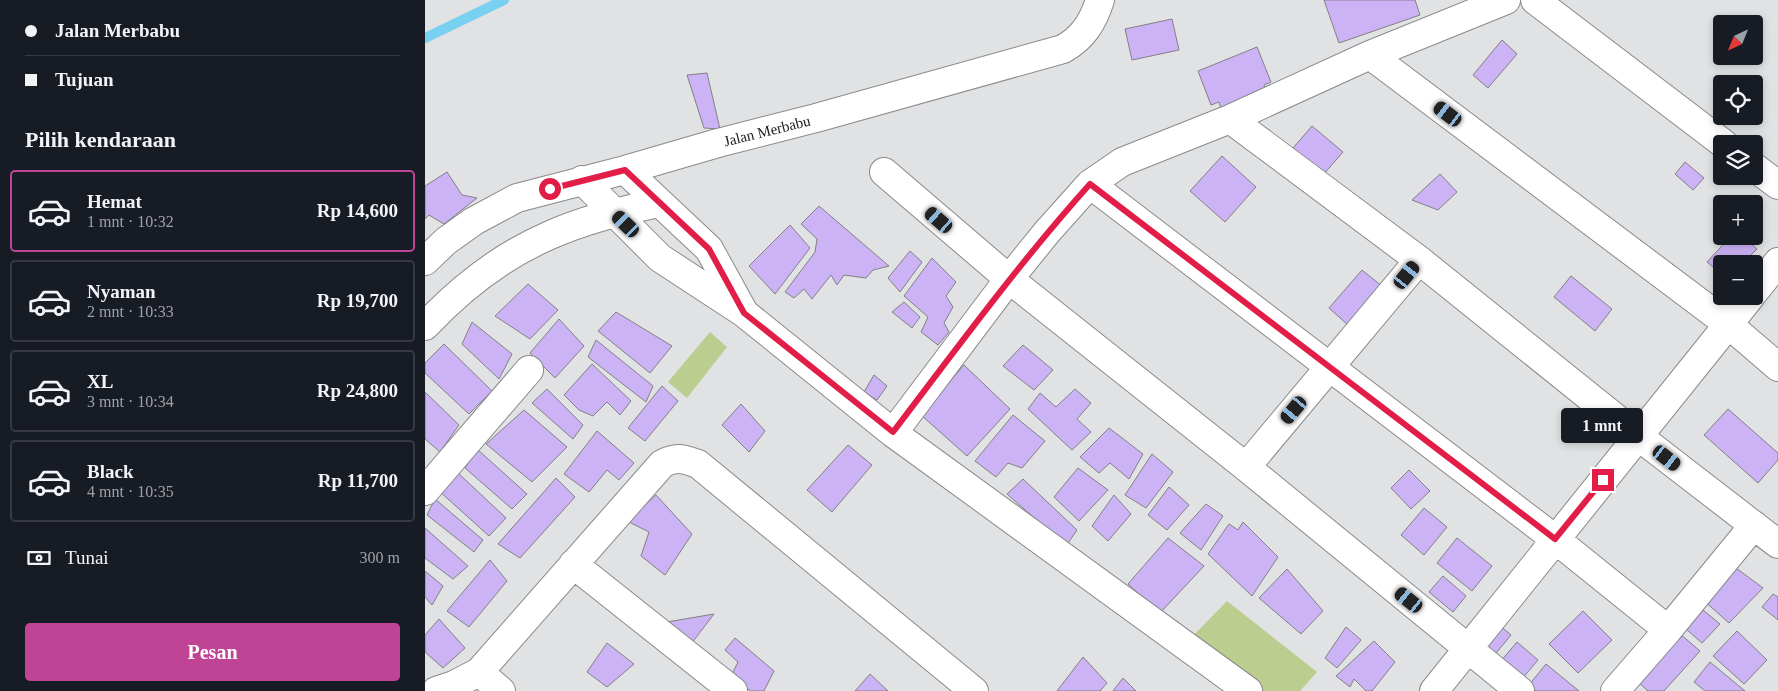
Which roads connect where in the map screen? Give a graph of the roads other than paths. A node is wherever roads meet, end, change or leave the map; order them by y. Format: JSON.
{"nodes":[{"id":1,"x":1100,"y":0,"type":"edge"},
{"id":2,"x":1506,"y":0,"type":"edge"},
{"id":3,"x":1535,"y":0,"type":"edge"},
{"id":4,"x":1370,"y":55,"type":"junction"},
{"id":5,"x":1230,"y":119,"type":"junction"},
{"id":6,"x":1713,"y":136,"type":"edge"},
{"id":7,"x":625,"y":170,"type":"junction"},
{"id":8,"x":884,"y":172,"type":"dead end"},
{"id":9,"x":1763,"y":174,"type":"edge"},
{"id":10,"x":582,"y":180,"type":"junction"},
{"id":11,"x":1090,"y":184,"type":"junction"},
{"id":12,"x":1778,"y":185,"type":"edge"},
{"id":13,"x":658,"y":203,"type":"junction"},
{"id":14,"x":614,"y":212,"type":"junction"},
{"id":15,"x":1419,"y":260,"type":"junction"},
{"id":16,"x":425,"y":261,"type":"edge"},
{"id":17,"x":1778,"y":262,"type":"edge"},
{"id":18,"x":1009,"y":279,"type":"junction"},
{"id":19,"x":1763,"y":281,"type":"edge"},
{"id":20,"x":1744,"y":305,"type":"edge"},
{"id":21,"x":744,"y":313,"type":"junction"},
{"id":22,"x":1729,"y":324,"type":"junction"},
{"id":23,"x":425,"y":326,"type":"edge"},
{"id":24,"x":1331,"y":367,"type":"junction"},
{"id":25,"x":1778,"y":367,"type":"edge"},
{"id":26,"x":529,"y":370,"type":"dead end"},
{"id":27,"x":893,"y":432,"type":"junction"},
{"id":28,"x":1639,"y":436,"type":"junction"},
{"id":29,"x":1246,"y":468,"type":"junction"},
{"id":30,"x":425,"y":491,"type":"edge"},
{"id":31,"x":1754,"y":525,"type":"junction"},
{"id":32,"x":1555,"y":539,"type":"junction"},
{"id":33,"x":1778,"y":544,"type":"edge"},
{"id":34,"x":573,"y":564,"type":"junction"},
{"id":35,"x":1668,"y":630,"type":"junction"},
{"id":36,"x":1468,"y":648,"type":"junction"},
{"id":37,"x":479,"y":672,"type":"junction"},
{"id":38,"x":436,"y":691,"type":"edge"},
{"id":39,"x":501,"y":691,"type":"edge"},
{"id":40,"x":733,"y":691,"type":"edge"},
{"id":41,"x":974,"y":691,"type":"edge"},
{"id":42,"x":1248,"y":691,"type":"edge"},
{"id":43,"x":1434,"y":691,"type":"edge"},
{"id":44,"x":1520,"y":691,"type":"edge"},
{"id":45,"x":1615,"y":691,"type":"edge"}],
"edges":[{"from":1,"to":7,"type":"street","name":"Jalan Merbabu"},
{"from":2,"to":4,"type":"street"},
{"from":3,"to":6,"type":"street"},
{"from":4,"to":5,"type":"street"},
{"from":4,"to":22,"type":"street"},
{"from":5,"to":11,"type":"street"},
{"from":5,"to":15,"type":"street"},
{"from":7,"to":10,"type":"street","name":"Jalan Merbabu"},
{"from":7,"to":13,"type":"street"},
{"from":8,"to":18,"type":"street"},
{"from":9,"to":12,"type":"street"},
{"from":10,"to":14,"type":"street"},
{"from":10,"to":16,"type":"street","name":"Jalan Merbabu"},
{"from":11,"to":18,"type":"street"},
{"from":11,"to":24,"type":"street"},
{"from":13,"to":14,"type":"street"},
{"from":13,"to":21,"type":"street"},
{"from":14,"to":21,"type":"street"},
{"from":14,"to":23,"type":"street"},
{"from":15,"to":24,"type":"street"},
{"from":15,"to":28,"type":"street"},
{"from":17,"to":19,"type":"street"},
{"from":18,"to":27,"type":"street"},
{"from":18,"to":29,"type":"street"},
{"from":20,"to":22,"type":"street"},
{"from":21,"to":27,"type":"street"},
{"from":22,"to":25,"type":"street"},
{"from":22,"to":28,"type":"street"},
{"from":24,"to":29,"type":"street"},
{"from":24,"to":32,"type":"street"},
{"from":26,"to":30,"type":"street"},
{"from":27,"to":42,"type":"street"},
{"from":28,"to":31,"type":"street"},
{"from":28,"to":32,"type":"street"},
{"from":29,"to":36,"type":"street"},
{"from":31,"to":33,"type":"street"},
{"from":31,"to":35,"type":"street"},
{"from":32,"to":35,"type":"street"},
{"from":32,"to":36,"type":"street"},
{"from":34,"to":37,"type":"street"},
{"from":34,"to":40,"type":"street"},
{"from":34,"to":41,"type":"street"},
{"from":35,"to":45,"type":"street"},
{"from":36,"to":43,"type":"street"},
{"from":36,"to":44,"type":"street"},
{"from":37,"to":38,"type":"street"},
{"from":37,"to":39,"type":"street"}]}
